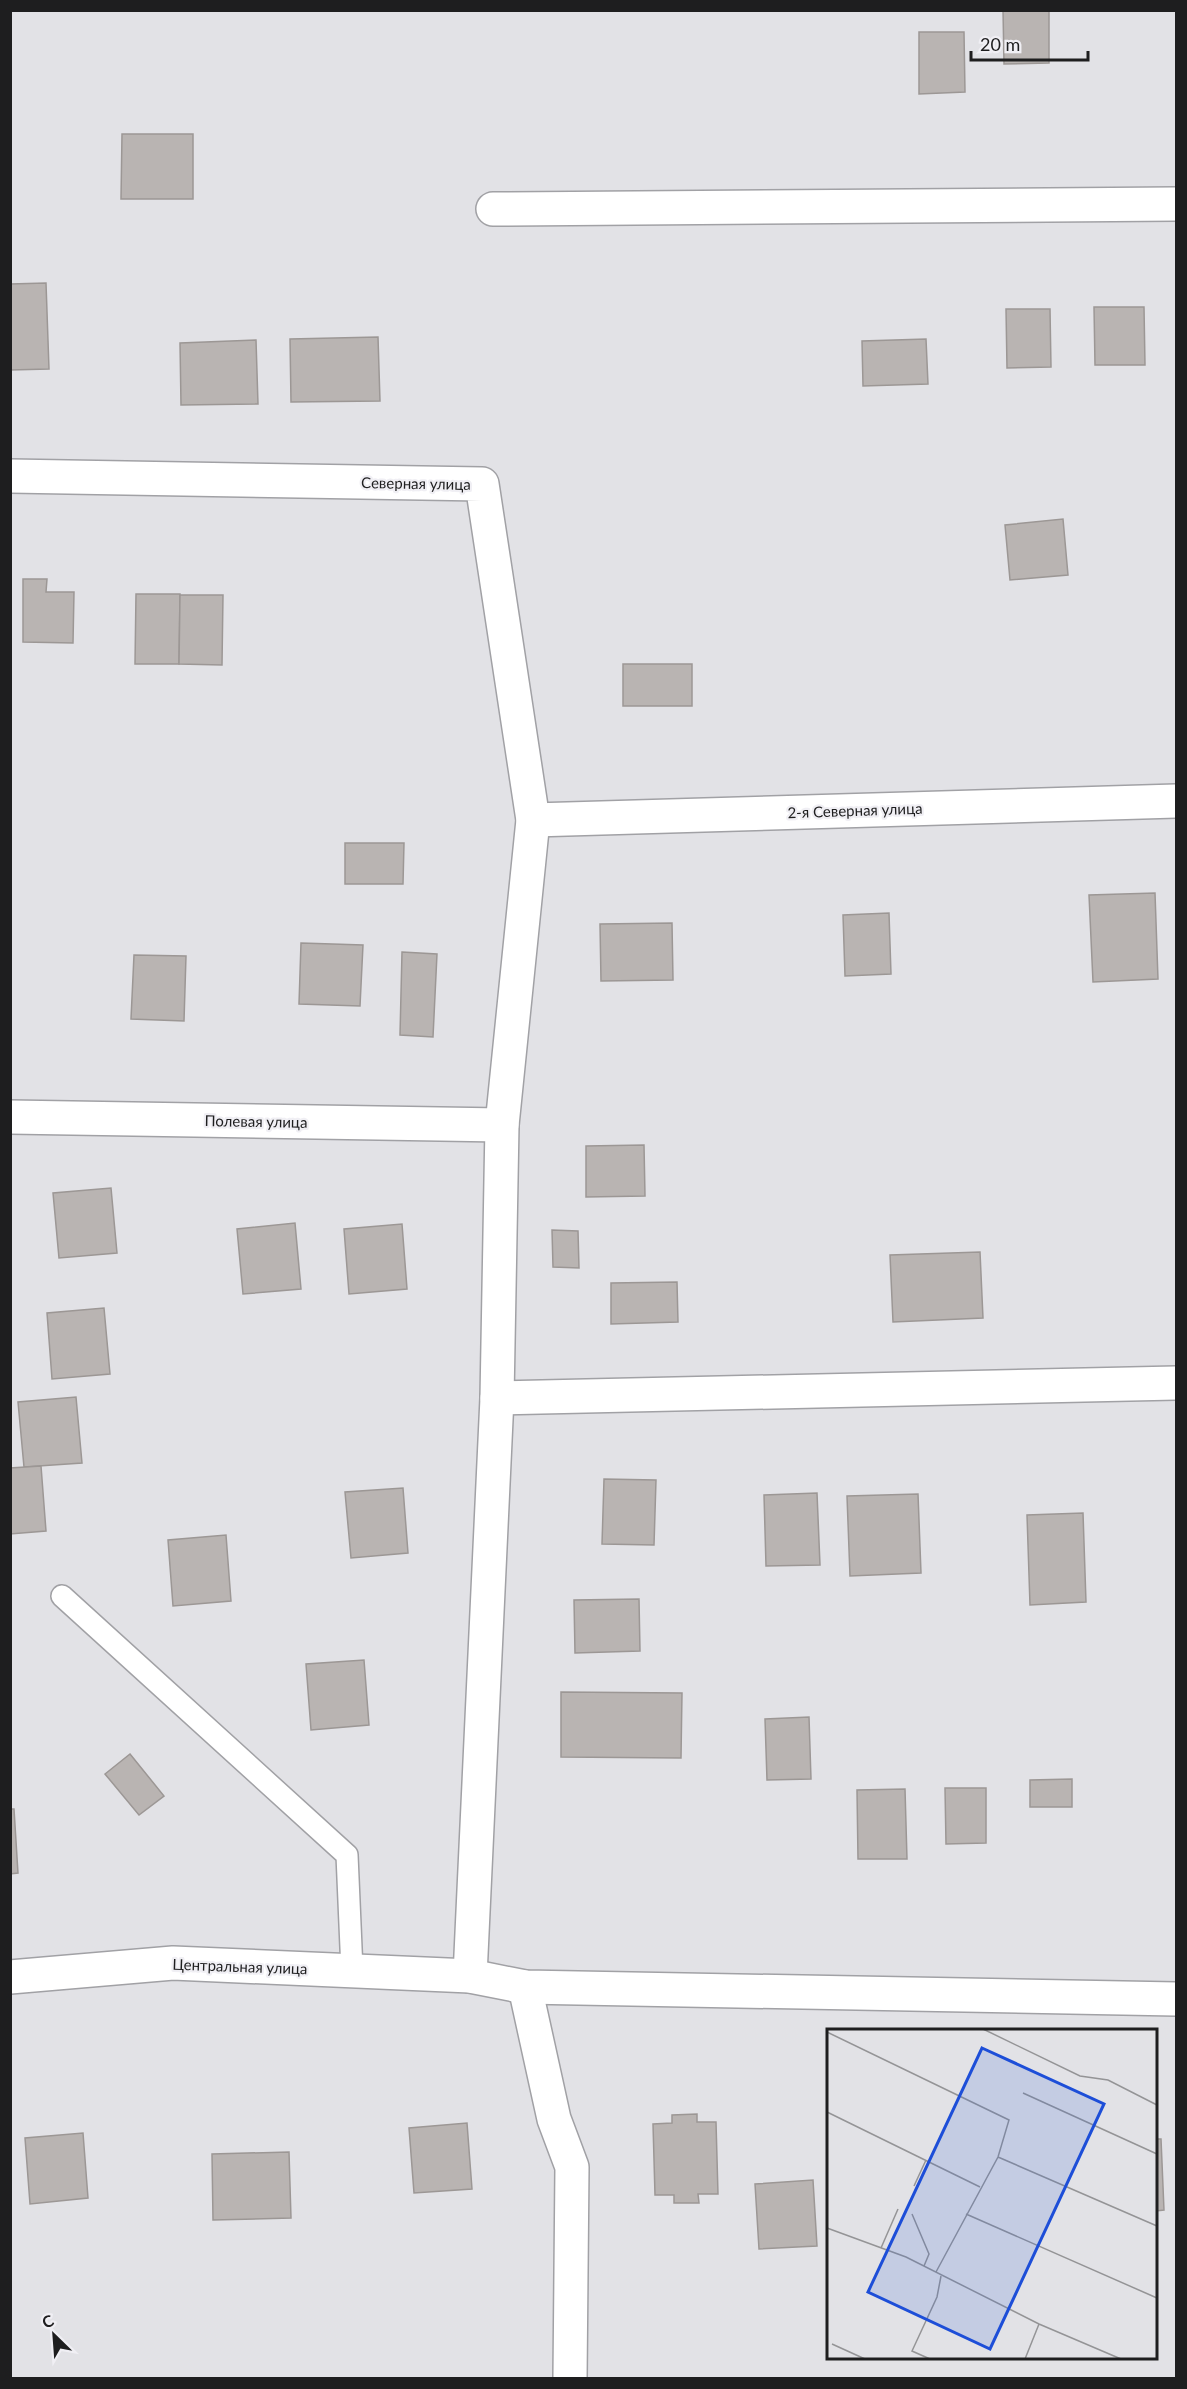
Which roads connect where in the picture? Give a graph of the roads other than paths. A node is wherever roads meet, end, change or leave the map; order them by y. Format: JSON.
{"nodes":[{"id":1,"x":1176,"y":204,"type":"edge"},
{"id":2,"x":493,"y":209,"type":"dead end"},
{"id":3,"x":10,"y":476,"type":"edge"},
{"id":4,"x":1176,"y":801,"type":"edge"},
{"id":5,"x":533,"y":820,"type":"junction"},
{"id":6,"x":10,"y":1118,"type":"edge"},
{"id":7,"x":502,"y":1125,"type":"junction"},
{"id":8,"x":1176,"y":1383,"type":"edge"},
{"id":9,"x":497,"y":1398,"type":"junction"},
{"id":10,"x":62,"y":1596,"type":"dead end"},
{"id":11,"x":352,"y":1971,"type":"junction"},
{"id":12,"x":470,"y":1976,"type":"junction"},
{"id":13,"x":10,"y":1977,"type":"edge"},
{"id":14,"x":525,"y":1987,"type":"junction"},
{"id":15,"x":1176,"y":1999,"type":"edge"},
{"id":16,"x":570,"y":2379,"type":"edge"}],
"edges":[{"from":1,"to":2,"type":"street"},
{"from":3,"to":5,"type":"street","name":"Северная улица"},
{"from":4,"to":5,"type":"street","name":"2-я Северная улица"},
{"from":5,"to":7,"type":"street"},
{"from":6,"to":7,"type":"street","name":"Полевая улица"},
{"from":7,"to":9,"type":"street"},
{"from":8,"to":9,"type":"street"},
{"from":9,"to":12,"type":"street"},
{"from":10,"to":11,"type":"lane"},
{"from":11,"to":12,"type":"street","name":"Центральная улица"},
{"from":11,"to":13,"type":"street","name":"Центральная улица"},
{"from":12,"to":14,"type":"street","name":"Центральная улица"},
{"from":14,"to":15,"type":"street","name":"Центральная улица"},
{"from":14,"to":16,"type":"street"}]}
